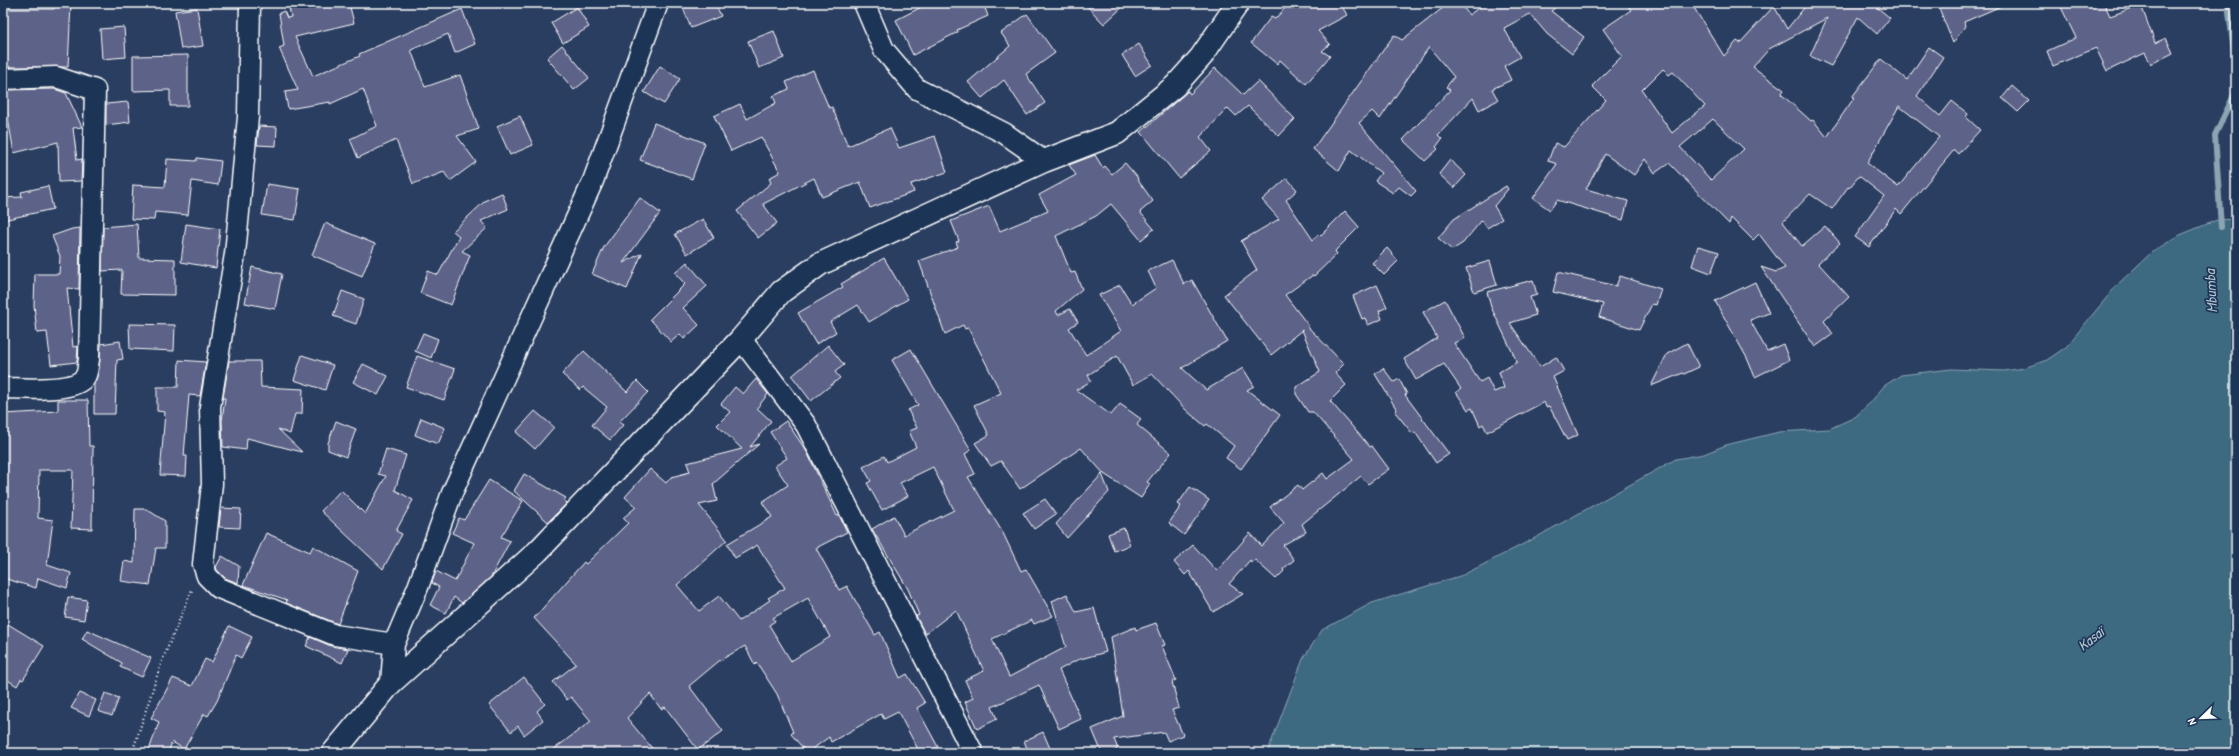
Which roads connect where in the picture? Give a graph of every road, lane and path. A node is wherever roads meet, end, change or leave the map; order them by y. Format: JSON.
{"nodes":[{"id":1,"x":250,"y":3,"type":"edge"},
{"id":2,"x":658,"y":3,"type":"edge"},
{"id":3,"x":864,"y":3,"type":"edge"},
{"id":4,"x":1238,"y":3,"type":"edge"},
{"id":5,"x":3,"y":79,"type":"edge"},
{"id":6,"x":1044,"y":161,"type":"junction"},
{"id":7,"x":741,"y":339,"type":"junction"},
{"id":8,"x":3,"y":388,"type":"edge"},
{"id":9,"x":203,"y":564,"type":"junction"},
{"id":10,"x":394,"y":644,"type":"junction"},
{"id":11,"x":391,"y":683,"type":"junction"},
{"id":12,"x":132,"y":753,"type":"edge"},
{"id":13,"x":334,"y":753,"type":"edge"},
{"id":14,"x":973,"y":753,"type":"edge"}],
"edges":[{"from":1,"to":9,"type":"street"},
{"from":2,"to":10,"type":"street"},
{"from":3,"to":6,"type":"street"},
{"from":4,"to":6,"type":"main road"},
{"from":5,"to":8,"type":"street"},
{"from":6,"to":7,"type":"main road"},
{"from":7,"to":11,"type":"main road"},
{"from":7,"to":14,"type":"street"},
{"from":9,"to":10,"type":"street"},
{"from":9,"to":12,"type":"path"},
{"from":10,"to":11,"type":"street"},
{"from":11,"to":13,"type":"main road"}]}
